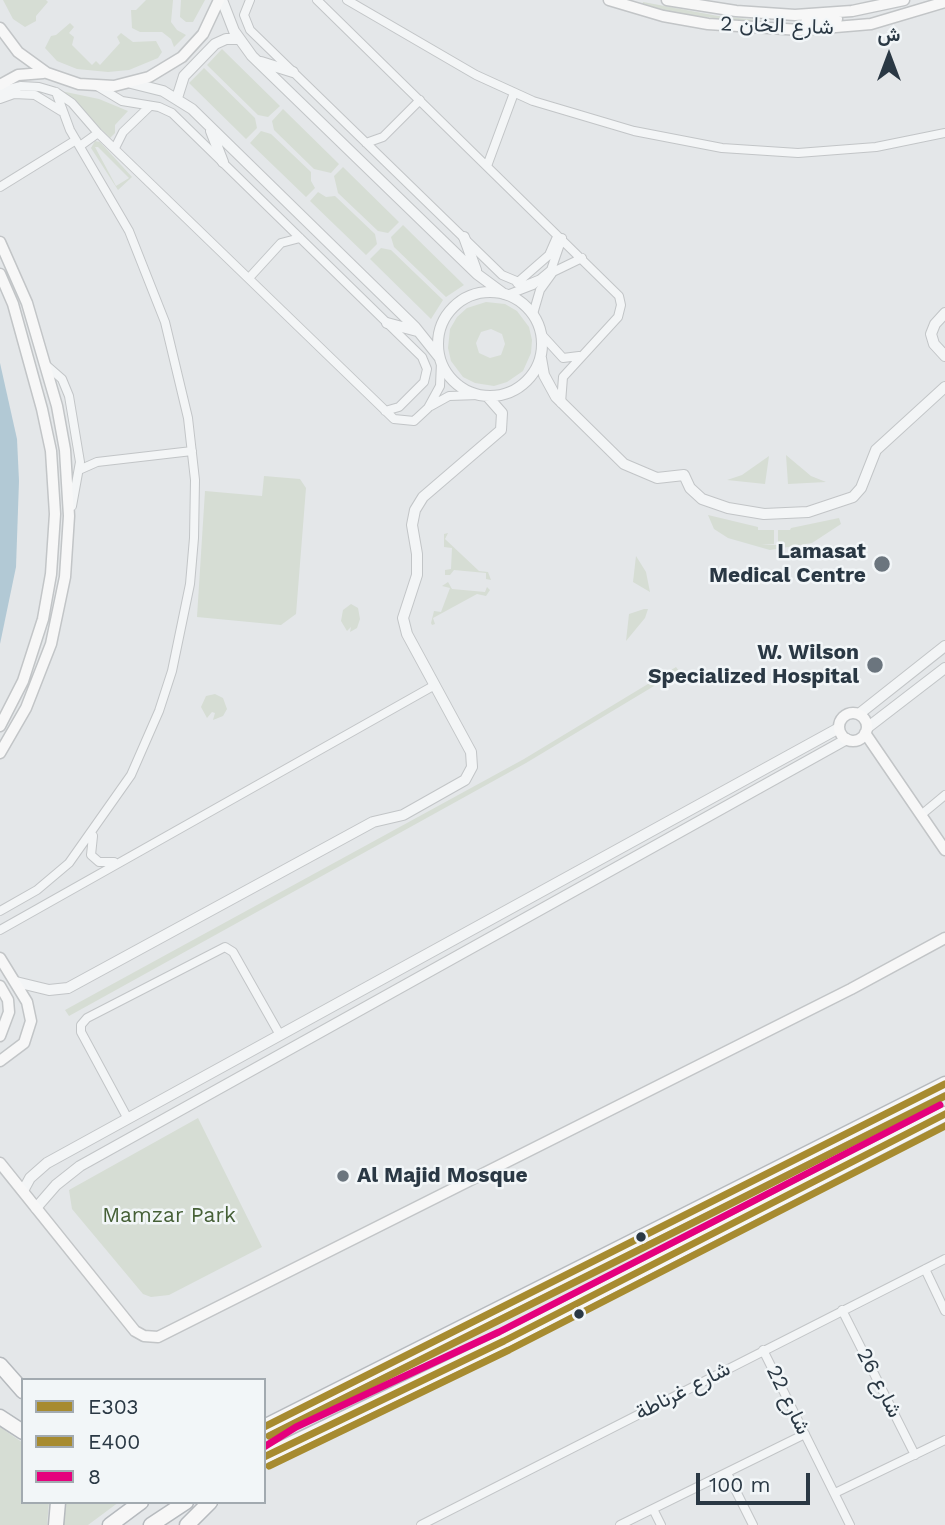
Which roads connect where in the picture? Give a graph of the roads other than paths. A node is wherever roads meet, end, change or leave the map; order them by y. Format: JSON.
{"nodes":[{"id":1,"x":220,"y":0,"type":"edge"},
{"id":2,"x":250,"y":0,"type":"edge"},
{"id":3,"x":609,"y":0,"type":"edge"},
{"id":4,"x":667,"y":0,"type":"edge"},
{"id":5,"x":904,"y":0,"type":"edge"},
{"id":6,"x":350,"y":1,"type":"edge"},
{"id":7,"x":322,"y":2,"type":"edge"},
{"id":8,"x":945,"y":2,"type":"edge"},
{"id":9,"x":852,"y":11,"type":"junction"},
{"id":10,"x":0,"y":29,"type":"edge"},
{"id":11,"x":800,"y":30,"type":"junction"},
{"id":12,"x":238,"y":39,"type":"junction"},
{"id":13,"x":258,"y":61,"type":"junction"},
{"id":14,"x":293,"y":72,"type":"junction"},
{"id":15,"x":47,"y":73,"type":"junction"},
{"id":16,"x":131,"y":83,"type":"junction"},
{"id":17,"x":0,"y":85,"type":"edge"},
{"id":18,"x":97,"y":86,"type":"junction"},
{"id":19,"x":0,"y":91,"type":"edge"},
{"id":20,"x":55,"y":92,"type":"junction"},
{"id":21,"x":514,"y":93,"type":"junction"},
{"id":22,"x":177,"y":98,"type":"junction"},
{"id":23,"x":0,"y":99,"type":"edge"},
{"id":24,"x":420,"y":100,"type":"junction"},
{"id":25,"x":150,"y":106,"type":"junction"},
{"id":26,"x":63,"y":112,"type":"junction"},
{"id":27,"x":210,"y":127,"type":"junction"},
{"id":28,"x":98,"y":133,"type":"junction"},
{"id":29,"x":945,"y":133,"type":"edge"},
{"id":30,"x":383,"y":137,"type":"junction"},
{"id":31,"x":78,"y":143,"type":"junction"},
{"id":32,"x":366,"y":143,"type":"junction"},
{"id":33,"x":115,"y":148,"type":"junction"},
{"id":34,"x":380,"y":156,"type":"junction"},
{"id":35,"x":223,"y":162,"type":"junction"},
{"id":36,"x":487,"y":166,"type":"junction"},
{"id":37,"x":0,"y":187,"type":"edge"},
{"id":38,"x":285,"y":223,"type":"junction"},
{"id":39,"x":559,"y":236,"type":"junction"},
{"id":40,"x":464,"y":237,"type":"junction"},
{"id":41,"x":300,"y":238,"type":"junction"},
{"id":42,"x":0,"y":242,"type":"edge"},
{"id":43,"x":281,"y":243,"type":"junction"},
{"id":44,"x":582,"y":258,"type":"junction"},
{"id":45,"x":552,"y":271,"type":"junction"},
{"id":46,"x":0,"y":274,"type":"edge"},
{"id":47,"x":477,"y":274,"type":"junction"},
{"id":48,"x":248,"y":278,"type":"junction"},
{"id":49,"x":543,"y":278,"type":"junction"},
{"id":50,"x":516,"y":283,"type":"junction"},
{"id":51,"x":505,"y":294,"type":"junction"},
{"id":52,"x":945,"y":313,"type":"edge"},
{"id":53,"x":533,"y":314,"type":"junction"},
{"id":54,"x":387,"y":323,"type":"junction"},
{"id":55,"x":419,"y":331,"type":"junction"},
{"id":56,"x":542,"y":335,"type":"junction"},
{"id":57,"x":584,"y":353,"type":"junction"},
{"id":58,"x":945,"y":356,"type":"edge"},
{"id":59,"x":541,"y":358,"type":"junction"},
{"id":60,"x":440,"y":360,"type":"junction"},
{"id":61,"x":44,"y":364,"type":"junction"},
{"id":62,"x":945,"y":387,"type":"edge"},
{"id":63,"x":483,"y":396,"type":"junction"},
{"id":64,"x":561,"y":403,"type":"junction"},
{"id":65,"x":428,"y":408,"type":"junction"},
{"id":66,"x":385,"y":411,"type":"junction"},
{"id":67,"x":192,"y":451,"type":"junction"},
{"id":68,"x":80,"y":454,"type":"junction"},
{"id":69,"x":97,"y":461,"type":"junction"},
{"id":70,"x":79,"y":470,"type":"junction"},
{"id":71,"x":69,"y":516,"type":"junction"},
{"id":72,"x":945,"y":646,"type":"edge"},
{"id":73,"x":945,"y":668,"type":"edge"},
{"id":74,"x":435,"y":685,"type":"junction"},
{"id":75,"x":859,"y":714,"type":"junction"},
{"id":76,"x":0,"y":726,"type":"edge"},
{"id":77,"x":839,"y":728,"type":"junction"},
{"id":78,"x":866,"y":731,"type":"junction"},
{"id":79,"x":847,"y":739,"type":"junction"},
{"id":80,"x":0,"y":752,"type":"edge"},
{"id":81,"x":945,"y":795,"type":"edge"},
{"id":82,"x":921,"y":815,"type":"junction"},
{"id":83,"x":99,"y":823,"type":"junction"},
{"id":84,"x":945,"y":850,"type":"edge"},
{"id":85,"x":75,"y":855,"type":"junction"},
{"id":86,"x":93,"y":858,"type":"junction"},
{"id":87,"x":120,"y":861,"type":"junction"},
{"id":88,"x":94,"y":876,"type":"junction"},
{"id":89,"x":0,"y":911,"type":"edge"},
{"id":90,"x":0,"y":930,"type":"edge"},
{"id":91,"x":945,"y":938,"type":"edge"},
{"id":92,"x":0,"y":958,"type":"edge"},
{"id":93,"x":16,"y":982,"type":"junction"},
{"id":94,"x":0,"y":986,"type":"edge"},
{"id":95,"x":25,"y":997,"type":"junction"},
{"id":96,"x":9,"y":1004,"type":"junction"},
{"id":97,"x":0,"y":1035,"type":"edge"},
{"id":98,"x":280,"y":1035,"type":"junction"},
{"id":99,"x":0,"y":1060,"type":"edge"},
{"id":100,"x":945,"y":1084,"type":"edge"},
{"id":101,"x":945,"y":1114,"type":"edge"},
{"id":102,"x":128,"y":1119,"type":"junction"},
{"id":103,"x":0,"y":1163,"type":"edge"},
{"id":104,"x":23,"y":1191,"type":"junction"},
{"id":105,"x":36,"y":1208,"type":"junction"},
{"id":106,"x":945,"y":1259,"type":"edge"},
{"id":107,"x":925,"y":1269,"type":"junction"},
{"id":108,"x":842,"y":1310,"type":"junction"},
{"id":109,"x":945,"y":1311,"type":"edge"},
{"id":110,"x":764,"y":1350,"type":"junction"},
{"id":111,"x":0,"y":1365,"type":"edge"},
{"id":112,"x":21,"y":1389,"type":"edge"},
{"id":113,"x":0,"y":1417,"type":"edge"},
{"id":114,"x":267,"y":1424,"type":"edge"},
{"id":115,"x":21,"y":1431,"type":"edge"},
{"id":116,"x":805,"y":1434,"type":"junction"},
{"id":117,"x":945,"y":1440,"type":"edge"},
{"id":118,"x":269,"y":1455,"type":"edge"},
{"id":119,"x":915,"y":1455,"type":"junction"},
{"id":120,"x":727,"y":1472,"type":"junction"},
{"id":121,"x":835,"y":1493,"type":"junction"},
{"id":122,"x":58,"y":1504,"type":"edge"},
{"id":123,"x":138,"y":1504,"type":"edge"},
{"id":124,"x":183,"y":1504,"type":"edge"},
{"id":125,"x":208,"y":1504,"type":"edge"},
{"id":126,"x":653,"y":1509,"type":"junction"},
{"id":127,"x":56,"y":1525,"type":"edge"},
{"id":128,"x":110,"y":1525,"type":"edge"},
{"id":129,"x":151,"y":1525,"type":"edge"},
{"id":130,"x":187,"y":1525,"type":"edge"},
{"id":131,"x":422,"y":1525,"type":"edge"},
{"id":132,"x":620,"y":1525,"type":"edge"},
{"id":133,"x":661,"y":1525,"type":"edge"},
{"id":134,"x":753,"y":1525,"type":"edge"},
{"id":135,"x":850,"y":1525,"type":"edge"}],
"edges":[{"from":1,"to":12,"type":"street"},
{"from":1,"to":16,"type":"main road"},
{"from":2,"to":14,"type":"street"},
{"from":3,"to":11,"type":"main road","name":"شارع الخان 2"},
{"from":4,"to":9,"type":"main road","name":"شارع الخان 2"},
{"from":5,"to":9,"type":"main road","name":"شارع الخان 2"},
{"from":6,"to":21,"type":"street"},
{"from":7,"to":24,"type":"street"},
{"from":8,"to":11,"type":"main road","name":"شارع الخان 2"},
{"from":9,"to":11,"type":"main road"},
{"from":10,"to":15,"type":"main road"},
{"from":12,"to":13,"type":"street"},
{"from":12,"to":22,"type":"street"},
{"from":13,"to":14,"type":"street"},
{"from":13,"to":47,"type":"street"},
{"from":14,"to":32,"type":"street"},
{"from":15,"to":17,"type":"main road"},
{"from":15,"to":18,"type":"main road"},
{"from":16,"to":18,"type":"main road"},
{"from":16,"to":22,"type":"street"},
{"from":18,"to":25,"type":"street"},
{"from":19,"to":20,"type":"street"},
{"from":20,"to":26,"type":"street"},
{"from":20,"to":28,"type":"street"},
{"from":21,"to":29,"type":"street"},
{"from":21,"to":36,"type":"street"},
{"from":22,"to":27,"type":"street"},
{"from":23,"to":26,"type":"street"},
{"from":24,"to":30,"type":"street"},
{"from":24,"to":36,"type":"street"},
{"from":25,"to":33,"type":"street"},
{"from":25,"to":35,"type":"street"},
{"from":26,"to":31,"type":"street"},
{"from":27,"to":35,"type":"street"},
{"from":27,"to":55,"type":"street"},
{"from":28,"to":31,"type":"street"},
{"from":28,"to":33,"type":"street"},
{"from":30,"to":32,"type":"street"},
{"from":30,"to":34,"type":"street"},
{"from":31,"to":37,"type":"street"},
{"from":31,"to":67,"type":"street"},
{"from":32,"to":34,"type":"street"},
{"from":33,"to":48,"type":"street"},
{"from":34,"to":40,"type":"street"},
{"from":35,"to":38,"type":"street"},
{"from":36,"to":39,"type":"street"},
{"from":38,"to":41,"type":"street"},
{"from":38,"to":43,"type":"street"},
{"from":39,"to":44,"type":"street"},
{"from":39,"to":45,"type":"street"},
{"from":39,"to":50,"type":"street"},
{"from":40,"to":47,"type":"street"},
{"from":40,"to":50,"type":"street"},
{"from":41,"to":43,"type":"street"},
{"from":41,"to":54,"type":"street"},
{"from":42,"to":61,"type":"main road"},
{"from":43,"to":48,"type":"street"},
{"from":44,"to":45,"type":"street"},
{"from":44,"to":57,"type":"street"},
{"from":45,"to":49,"type":"street"},
{"from":45,"to":53,"type":"street"},
{"from":46,"to":76,"type":"main road"},
{"from":47,"to":51,"type":"street"},
{"from":48,"to":66,"type":"street"},
{"from":49,"to":50,"type":"street"},
{"from":49,"to":51,"type":"street"},
{"from":51,"to":53,"type":"street"},
{"from":51,"to":60,"type":"street"},
{"from":52,"to":58,"type":"street"},
{"from":53,"to":56,"type":"street"},
{"from":54,"to":55,"type":"street"},
{"from":54,"to":66,"type":"street"},
{"from":55,"to":60,"type":"street"},
{"from":56,"to":57,"type":"street"},
{"from":56,"to":59,"type":"street"},
{"from":57,"to":64,"type":"street"},
{"from":59,"to":63,"type":"street"},
{"from":59,"to":64,"type":"street"},
{"from":60,"to":63,"type":"street"},
{"from":60,"to":65,"type":"street"},
{"from":61,"to":68,"type":"street"},
{"from":61,"to":71,"type":"main road"},
{"from":62,"to":64,"type":"street"},
{"from":63,"to":65,"type":"street"},
{"from":63,"to":74,"type":"street"},
{"from":65,"to":66,"type":"street"},
{"from":67,"to":69,"type":"street"},
{"from":67,"to":83,"type":"street"},
{"from":68,"to":69,"type":"street"},
{"from":68,"to":70,"type":"street"},
{"from":69,"to":70,"type":"street"},
{"from":70,"to":71,"type":"street"},
{"from":71,"to":80,"type":"main road"},
{"from":72,"to":75,"type":"street"},
{"from":73,"to":78,"type":"street"},
{"from":74,"to":87,"type":"street"},
{"from":74,"to":93,"type":"street"},
{"from":75,"to":77,"type":"main road"},
{"from":75,"to":78,"type":"main road"},
{"from":77,"to":79,"type":"main road"},
{"from":77,"to":98,"type":"street"},
{"from":78,"to":79,"type":"main road"},
{"from":78,"to":82,"type":"main road"},
{"from":79,"to":105,"type":"street"},
{"from":81,"to":82,"type":"street"},
{"from":82,"to":84,"type":"main road"},
{"from":83,"to":85,"type":"street"},
{"from":83,"to":86,"type":"street"},
{"from":85,"to":86,"type":"street"},
{"from":85,"to":89,"type":"street"},
{"from":86,"to":87,"type":"street"},
{"from":86,"to":88,"type":"street"},
{"from":87,"to":88,"type":"street"},
{"from":88,"to":90,"type":"street"},
{"from":91,"to":105,"type":"main road"},
{"from":92,"to":93,"type":"main road"},
{"from":93,"to":95,"type":"main road"},
{"from":94,"to":96,"type":"main road"},
{"from":95,"to":96,"type":"main road"},
{"from":95,"to":99,"type":"main road"},
{"from":96,"to":97,"type":"main road"},
{"from":98,"to":102,"type":"street"},
{"from":98,"to":102,"type":"street"},
{"from":100,"to":114,"type":"highway"},
{"from":101,"to":118,"type":"highway"},
{"from":102,"to":104,"type":"street"},
{"from":103,"to":104,"type":"main road"},
{"from":104,"to":105,"type":"main road"},
{"from":106,"to":107,"type":"street","name":"شارع غرناطة"},
{"from":107,"to":108,"type":"street","name":"شارع غرناطة"},
{"from":107,"to":109,"type":"street"},
{"from":108,"to":110,"type":"street","name":"شارع غرناطة"},
{"from":108,"to":119,"type":"street","name":"شارع 26"},
{"from":110,"to":116,"type":"street","name":"شارع 22"},
{"from":110,"to":131,"type":"street","name":"شارع غرناطة"},
{"from":111,"to":112,"type":"highway"},
{"from":113,"to":115,"type":"highway"},
{"from":116,"to":120,"type":"street"},
{"from":116,"to":121,"type":"street","name":"شارع 22"},
{"from":117,"to":119,"type":"street"},
{"from":119,"to":121,"type":"street"},
{"from":120,"to":126,"type":"street"},
{"from":120,"to":134,"type":"street"},
{"from":121,"to":135,"type":"street","name":"شارع 22"},
{"from":122,"to":127,"type":"highway"},
{"from":123,"to":128,"type":"highway"},
{"from":124,"to":129,"type":"highway"},
{"from":125,"to":130,"type":"highway"},
{"from":126,"to":132,"type":"street"},
{"from":126,"to":133,"type":"street"}]}
